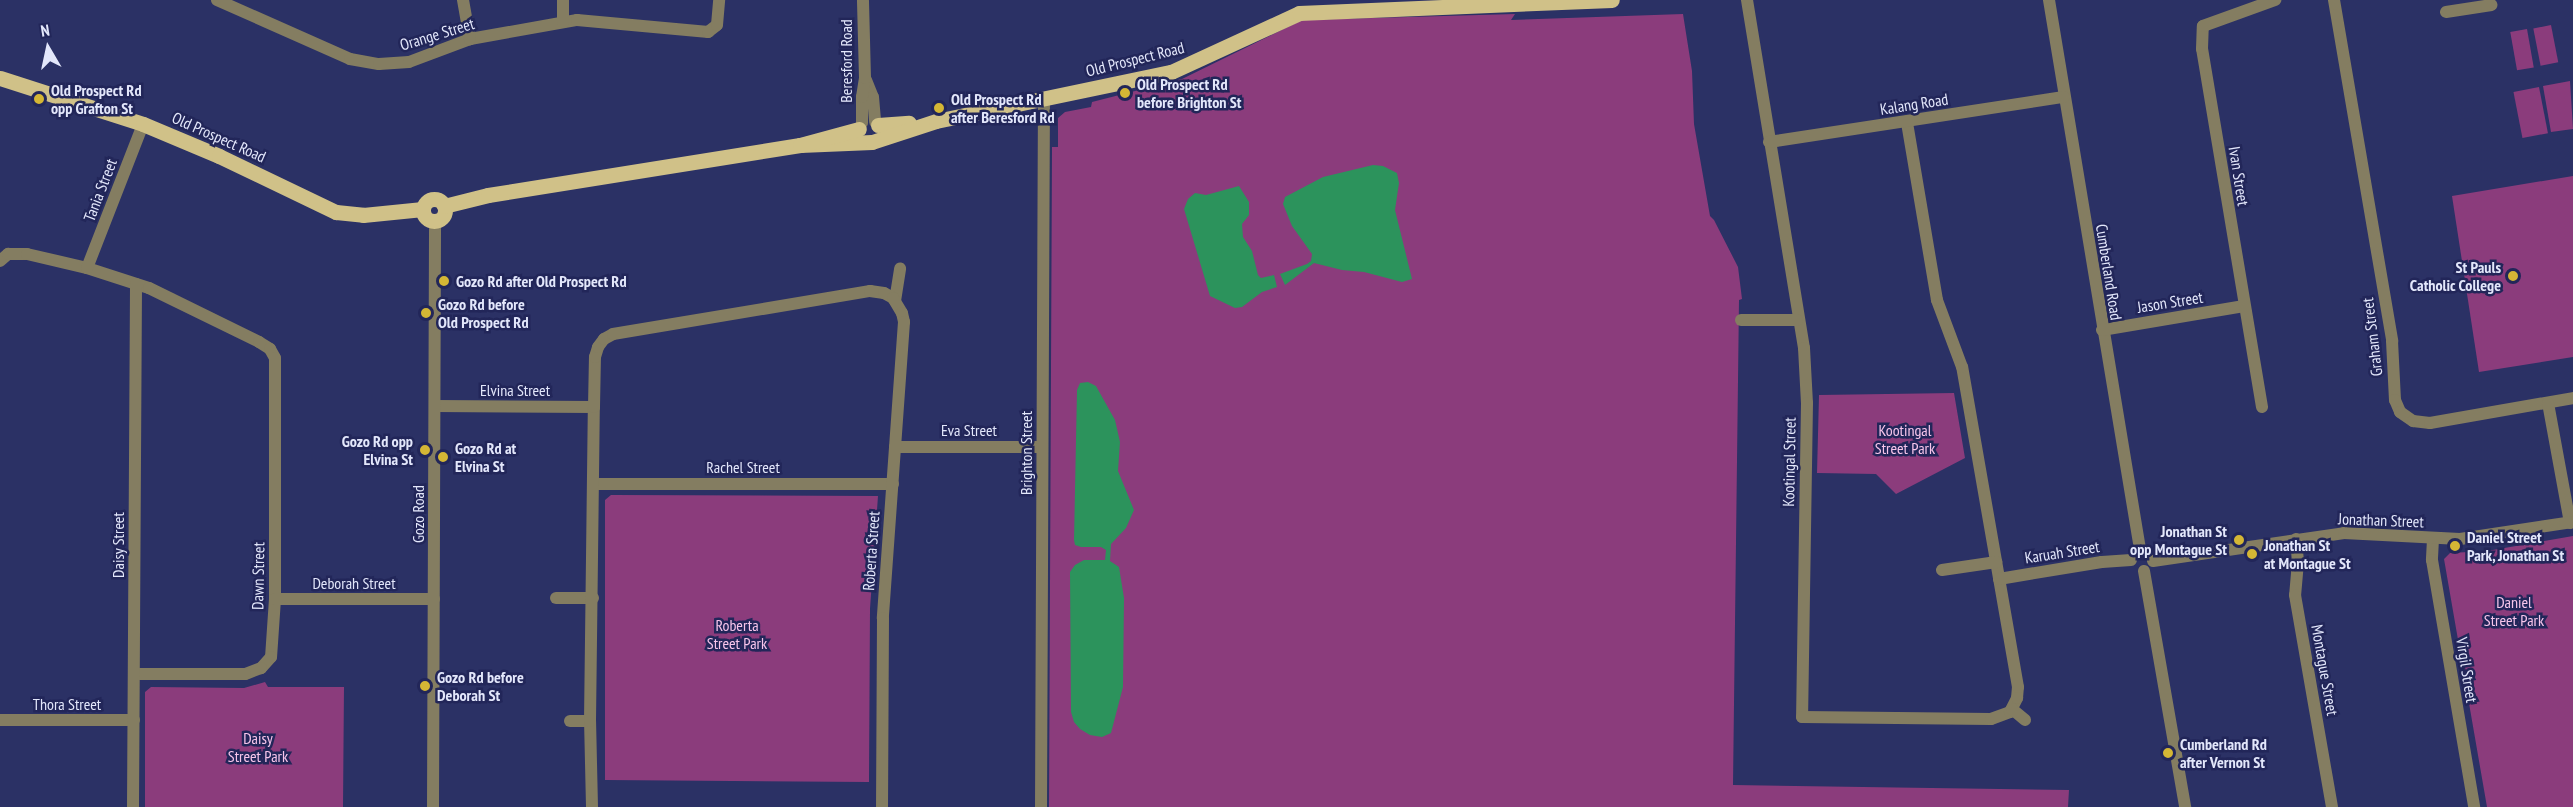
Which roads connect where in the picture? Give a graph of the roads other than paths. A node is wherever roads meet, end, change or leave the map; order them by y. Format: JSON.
{"nodes":[{"id":1,"x":217,"y":0,"type":"edge"},
{"id":2,"x":463,"y":0,"type":"edge"},
{"id":3,"x":563,"y":0,"type":"edge"},
{"id":4,"x":719,"y":0,"type":"edge"},
{"id":5,"x":863,"y":0,"type":"edge"},
{"id":6,"x":1612,"y":0,"type":"edge"},
{"id":7,"x":1747,"y":0,"type":"edge"},
{"id":8,"x":2049,"y":0,"type":"edge"},
{"id":9,"x":2275,"y":0,"type":"edge"},
{"id":10,"x":2334,"y":0,"type":"edge"},
{"id":11,"x":2491,"y":8,"type":"edge"},
{"id":12,"x":2446,"y":12,"type":"dead end"},
{"id":13,"x":563,"y":22,"type":"junction"},
{"id":14,"x":470,"y":39,"type":"junction"},
{"id":15,"x":0,"y":78,"type":"edge"},
{"id":16,"x":2064,"y":97,"type":"junction"},
{"id":17,"x":1044,"y":99,"type":"junction"},
{"id":18,"x":1907,"y":123,"type":"junction"},
{"id":19,"x":143,"y":124,"type":"junction"},
{"id":20,"x":870,"y":130,"type":"junction"},
{"id":21,"x":1769,"y":142,"type":"junction"},
{"id":22,"x":444,"y":206,"type":"junction"},
{"id":23,"x":423,"y":209,"type":"junction"},
{"id":24,"x":435,"y":220,"type":"junction"},
{"id":25,"x":1,"y":256,"type":"edge"},
{"id":26,"x":87,"y":268,"type":"junction"},
{"id":27,"x":900,"y":268,"type":"dead end"},
{"id":28,"x":136,"y":284,"type":"junction"},
{"id":29,"x":895,"y":301,"type":"junction"},
{"id":30,"x":2244,"y":306,"type":"junction"},
{"id":31,"x":1741,"y":320,"type":"dead end"},
{"id":32,"x":1797,"y":320,"type":"junction"},
{"id":33,"x":2102,"y":330,"type":"junction"},
{"id":34,"x":2573,"y":399,"type":"edge"},
{"id":35,"x":2548,"y":403,"type":"junction"},
{"id":36,"x":435,"y":406,"type":"junction"},
{"id":37,"x":2262,"y":406,"type":"dead end"},
{"id":38,"x":594,"y":407,"type":"junction"},
{"id":39,"x":895,"y":447,"type":"junction"},
{"id":40,"x":1042,"y":447,"type":"junction"},
{"id":41,"x":594,"y":484,"type":"junction"},
{"id":42,"x":892,"y":484,"type":"junction"},
{"id":43,"x":2572,"y":523,"type":"edge"},
{"id":44,"x":2433,"y":538,"type":"junction"},
{"id":45,"x":2296,"y":539,"type":"junction"},
{"id":46,"x":2140,"y":549,"type":"junction"},
{"id":47,"x":2131,"y":560,"type":"junction"},
{"id":48,"x":2153,"y":561,"type":"junction"},
{"id":49,"x":1996,"y":562,"type":"junction"},
{"id":50,"x":1942,"y":570,"type":"dead end"},
{"id":51,"x":2144,"y":571,"type":"junction"},
{"id":52,"x":1999,"y":579,"type":"junction"},
{"id":53,"x":556,"y":598,"type":"dead end"},
{"id":54,"x":593,"y":598,"type":"junction"},
{"id":55,"x":275,"y":599,"type":"junction"},
{"id":56,"x":434,"y":599,"type":"junction"},
{"id":57,"x":134,"y":674,"type":"junction"},
{"id":58,"x":2012,"y":709,"type":"junction"},
{"id":59,"x":0,"y":720,"type":"edge"},
{"id":60,"x":134,"y":720,"type":"junction"},
{"id":61,"x":2025,"y":720,"type":"dead end"},
{"id":62,"x":570,"y":721,"type":"dead end"},
{"id":63,"x":590,"y":721,"type":"junction"},
{"id":64,"x":134,"y":807,"type":"edge"},
{"id":65,"x":433,"y":807,"type":"edge"},
{"id":66,"x":592,"y":807,"type":"edge"},
{"id":67,"x":882,"y":807,"type":"edge"},
{"id":68,"x":1041,"y":807,"type":"edge"},
{"id":69,"x":2185,"y":807,"type":"edge"},
{"id":70,"x":2332,"y":807,"type":"edge"},
{"id":71,"x":2474,"y":807,"type":"edge"}],
"edges":[{"from":1,"to":14,"type":"street","name":"Orange Street"},
{"from":2,"to":14,"type":"street"},
{"from":3,"to":13,"type":"street"},
{"from":4,"to":13,"type":"street","name":"Orange Street"},
{"from":5,"to":20,"type":"street","name":"Beresford Road"},
{"from":6,"to":17,"type":"main road","name":"Old Prospect Road"},
{"from":7,"to":21,"type":"street","name":"Kootingal Street"},
{"from":8,"to":16,"type":"street","name":"Cumberland Road"},
{"from":9,"to":30,"type":"street","name":"Ivan Street"},
{"from":10,"to":35,"type":"street","name":"Graham Street"},
{"from":11,"to":12,"type":"street"},
{"from":13,"to":14,"type":"street","name":"Orange Street"},
{"from":15,"to":19,"type":"main road","name":"Old Prospect Road"},
{"from":16,"to":18,"type":"street","name":"Kalang Road"},
{"from":16,"to":33,"type":"street","name":"Cumberland Road"},
{"from":17,"to":20,"type":"main road","name":"Old Prospect Road"},
{"from":17,"to":40,"type":"street","name":"Brighton Street"},
{"from":18,"to":21,"type":"street","name":"Kalang Road"},
{"from":18,"to":49,"type":"street"},
{"from":19,"to":23,"type":"main road","name":"Old Prospect Road"},
{"from":19,"to":26,"type":"street","name":"Tania Street"},
{"from":20,"to":22,"type":"main road","name":"Old Prospect Road"},
{"from":21,"to":32,"type":"street","name":"Kootingal Street"},
{"from":22,"to":23,"type":"main road"},
{"from":22,"to":24,"type":"main road"},
{"from":23,"to":24,"type":"main road"},
{"from":24,"to":36,"type":"street","name":"Gozo Road"},
{"from":25,"to":26,"type":"street","name":"Dawn Street"},
{"from":26,"to":28,"type":"street","name":"Dawn Street"},
{"from":27,"to":29,"type":"street","name":"Roberta Street"},
{"from":28,"to":55,"type":"street","name":"Dawn Street"},
{"from":28,"to":57,"type":"street","name":"Daisy Street"},
{"from":29,"to":38,"type":"street"},
{"from":29,"to":39,"type":"street","name":"Roberta Street"},
{"from":30,"to":33,"type":"street","name":"Jason Street"},
{"from":30,"to":37,"type":"street","name":"Ivan Street"},
{"from":31,"to":32,"type":"street"},
{"from":32,"to":58,"type":"street","name":"Kootingal Street"},
{"from":33,"to":46,"type":"street","name":"Cumberland Road"},
{"from":34,"to":35,"type":"street"},
{"from":35,"to":43,"type":"street"},
{"from":36,"to":38,"type":"street","name":"Elvina Street"},
{"from":36,"to":56,"type":"street","name":"Gozo Road"},
{"from":38,"to":41,"type":"street"},
{"from":39,"to":40,"type":"street","name":"Eva Street"},
{"from":39,"to":42,"type":"street","name":"Roberta Street"},
{"from":40,"to":68,"type":"street","name":"Brighton Street"},
{"from":41,"to":42,"type":"street","name":"Rachel Street"},
{"from":41,"to":54,"type":"street"},
{"from":42,"to":67,"type":"street","name":"Roberta Street"},
{"from":43,"to":44,"type":"street","name":"Jonathan Street"},
{"from":44,"to":45,"type":"street","name":"Jonathan Street"},
{"from":44,"to":71,"type":"street","name":"Virgil Street"},
{"from":45,"to":48,"type":"street","name":"Jonathan Street"},
{"from":45,"to":70,"type":"street","name":"Montague Street"},
{"from":46,"to":47,"type":"street"},
{"from":46,"to":48,"type":"street"},
{"from":47,"to":51,"type":"street"},
{"from":47,"to":52,"type":"street","name":"Karuah Street"},
{"from":48,"to":51,"type":"street"},
{"from":49,"to":50,"type":"street"},
{"from":49,"to":52,"type":"street"},
{"from":51,"to":69,"type":"street"},
{"from":52,"to":58,"type":"street"},
{"from":53,"to":54,"type":"street"},
{"from":54,"to":63,"type":"street"},
{"from":55,"to":56,"type":"street","name":"Deborah Street"},
{"from":55,"to":57,"type":"street","name":"Dawn Street"},
{"from":56,"to":65,"type":"street","name":"Gozo Road"},
{"from":57,"to":60,"type":"street","name":"Daisy Street"},
{"from":58,"to":61,"type":"street"},
{"from":59,"to":60,"type":"street","name":"Thora Street"},
{"from":60,"to":64,"type":"street","name":"Daisy Street"},
{"from":62,"to":63,"type":"street"},
{"from":63,"to":66,"type":"street"}]}
